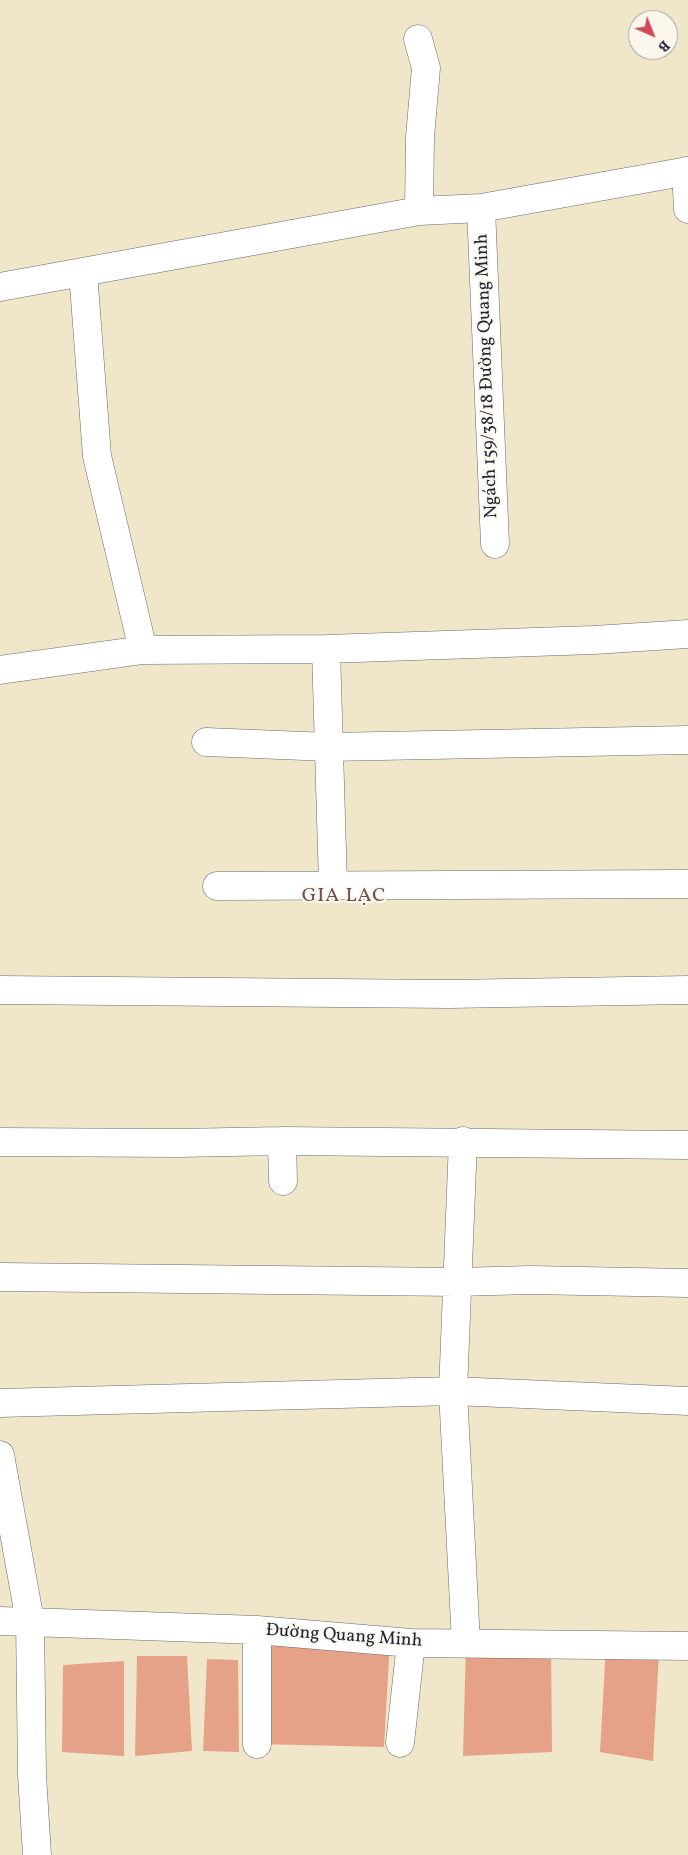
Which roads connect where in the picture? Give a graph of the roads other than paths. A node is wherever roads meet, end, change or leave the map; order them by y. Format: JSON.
{"nodes":[{"id":1,"x":418,"y":39,"type":"dead end"},
{"id":2,"x":687,"y":171,"type":"edge"},
{"id":3,"x":481,"y":208,"type":"junction"},
{"id":4,"x":688,"y":209,"type":"edge"},
{"id":5,"x":420,"y":211,"type":"junction"},
{"id":6,"x":83,"y":272,"type":"junction"},
{"id":7,"x":0,"y":287,"type":"edge"},
{"id":8,"x":495,"y":544,"type":"dead end"},
{"id":9,"x":688,"y":634,"type":"edge"},
{"id":10,"x":326,"y":649,"type":"junction"},
{"id":11,"x":143,"y":650,"type":"junction"},
{"id":12,"x":0,"y":670,"type":"edge"},
{"id":13,"x":688,"y":740,"type":"edge"},
{"id":14,"x":206,"y":742,"type":"dead end"},
{"id":15,"x":329,"y":747,"type":"junction"},
{"id":16,"x":688,"y":884,"type":"edge"},
{"id":17,"x":333,"y":885,"type":"junction"},
{"id":18,"x":217,"y":886,"type":"dead end"},
{"id":19,"x":0,"y":990,"type":"edge"},
{"id":20,"x":688,"y":990,"type":"edge"},
{"id":21,"x":282,"y":1141,"type":"junction"},
{"id":22,"x":463,"y":1141,"type":"junction"},
{"id":23,"x":0,"y":1142,"type":"edge"},
{"id":24,"x":688,"y":1145,"type":"edge"},
{"id":25,"x":284,"y":1181,"type":"dead end"},
{"id":26,"x":0,"y":1277,"type":"edge"},
{"id":27,"x":458,"y":1282,"type":"junction"},
{"id":28,"x":688,"y":1283,"type":"edge"},
{"id":29,"x":453,"y":1391,"type":"junction"},
{"id":30,"x":688,"y":1401,"type":"edge"},
{"id":31,"x":0,"y":1403,"type":"edge"},
{"id":32,"x":0,"y":1456,"type":"edge"},
{"id":33,"x":0,"y":1621,"type":"edge"},
{"id":34,"x":30,"y":1621,"type":"junction"},
{"id":35,"x":257,"y":1630,"type":"junction"},
{"id":36,"x":411,"y":1643,"type":"junction"},
{"id":37,"x":466,"y":1643,"type":"junction"},
{"id":38,"x":688,"y":1646,"type":"edge"},
{"id":39,"x":400,"y":1743,"type":"dead end"},
{"id":40,"x":257,"y":1744,"type":"dead end"},
{"id":41,"x":37,"y":1855,"type":"edge"}],
"edges":[{"from":1,"to":5,"type":"street"},
{"from":2,"to":3,"type":"street"},
{"from":2,"to":4,"type":"street"},
{"from":3,"to":5,"type":"street"},
{"from":3,"to":8,"type":"street","name":"Ngách 159/38/18 Đường Quang Minh"},
{"from":5,"to":6,"type":"street"},
{"from":6,"to":7,"type":"street"},
{"from":6,"to":11,"type":"street"},
{"from":9,"to":10,"type":"street"},
{"from":10,"to":11,"type":"street"},
{"from":10,"to":15,"type":"street"},
{"from":11,"to":12,"type":"street"},
{"from":13,"to":15,"type":"street"},
{"from":14,"to":15,"type":"street"},
{"from":15,"to":17,"type":"street"},
{"from":16,"to":17,"type":"street"},
{"from":17,"to":18,"type":"street"},
{"from":19,"to":20,"type":"street"},
{"from":21,"to":22,"type":"street"},
{"from":21,"to":23,"type":"street"},
{"from":21,"to":25,"type":"street"},
{"from":22,"to":24,"type":"street"},
{"from":22,"to":27,"type":"street"},
{"from":26,"to":27,"type":"street"},
{"from":27,"to":28,"type":"street"},
{"from":27,"to":29,"type":"street"},
{"from":29,"to":30,"type":"street"},
{"from":29,"to":31,"type":"street"},
{"from":29,"to":37,"type":"street"},
{"from":32,"to":34,"type":"street"},
{"from":33,"to":34,"type":"street","name":"Đường Quang Minh"},
{"from":34,"to":35,"type":"street","name":"Đường Quang Minh"},
{"from":34,"to":41,"type":"street"},
{"from":35,"to":36,"type":"street","name":"Đường Quang Minh"},
{"from":35,"to":40,"type":"street"},
{"from":36,"to":37,"type":"street","name":"Đường Quang Minh"},
{"from":36,"to":39,"type":"street"},
{"from":37,"to":38,"type":"street","name":"Đường Quang Minh"}]}
